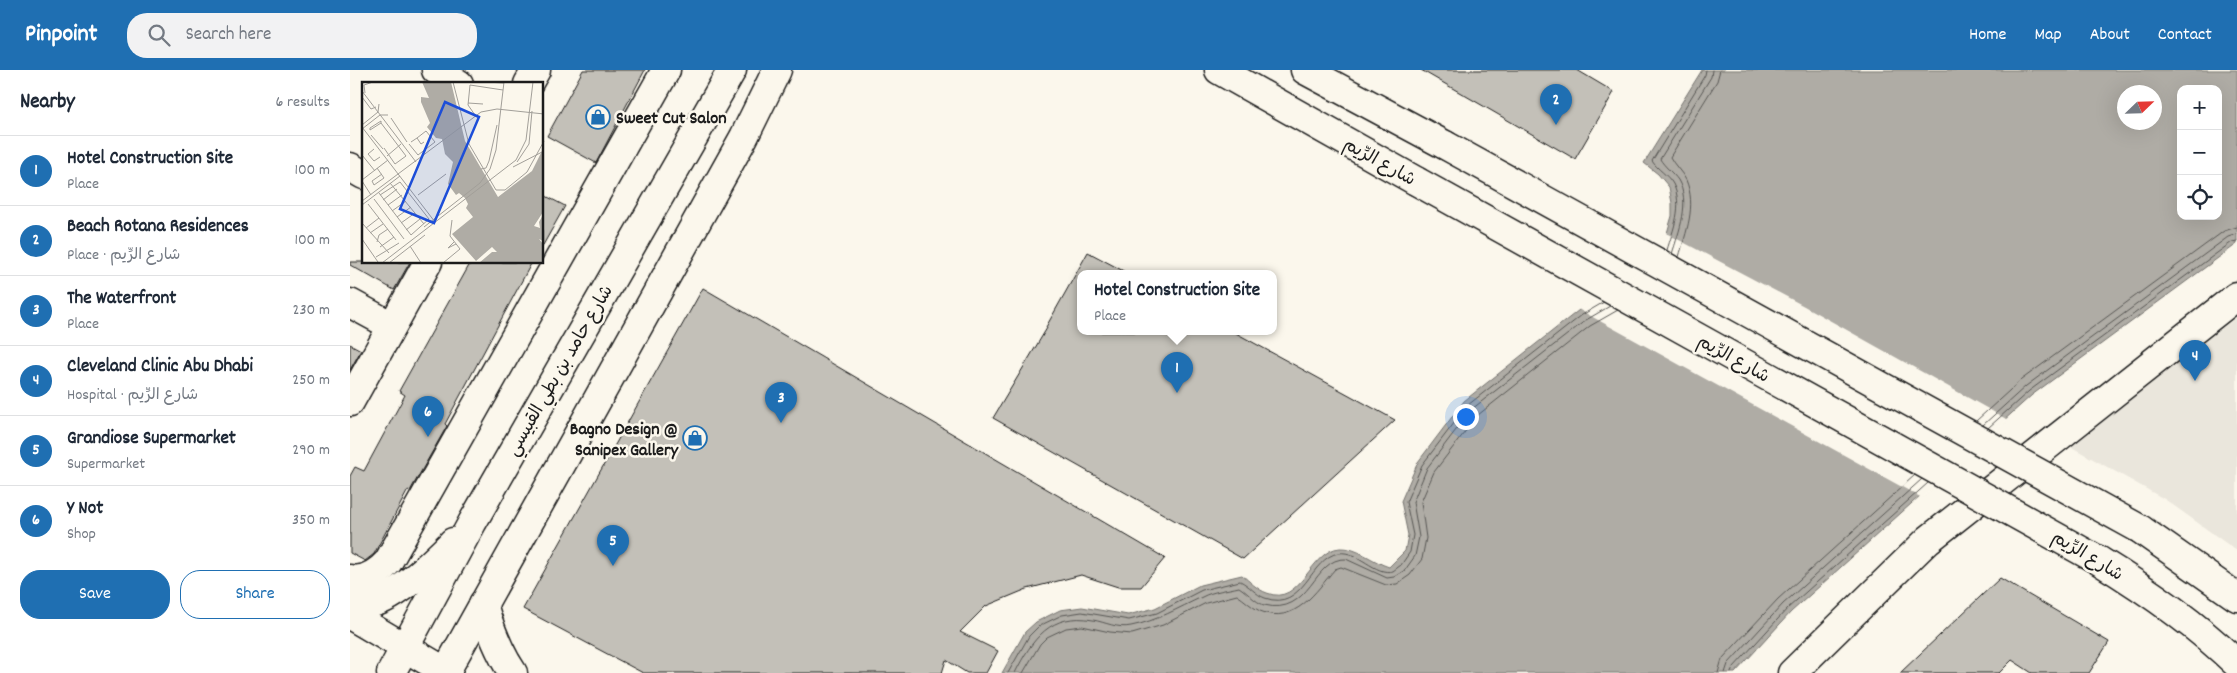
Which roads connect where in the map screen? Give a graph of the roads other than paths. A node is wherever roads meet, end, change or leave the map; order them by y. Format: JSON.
{"nodes":[{"id":1,"x":436,"y":70,"type":"edge"},
{"id":2,"x":536,"y":70,"type":"edge"},
{"id":3,"x":666,"y":70,"type":"edge"},
{"id":4,"x":732,"y":70,"type":"edge"},
{"id":5,"x":777,"y":70,"type":"edge"},
{"id":6,"x":786,"y":70,"type":"edge"},
{"id":7,"x":1219,"y":70,"type":"edge"},
{"id":8,"x":1305,"y":70,"type":"edge"},
{"id":9,"x":456,"y":82,"type":"edge"},
{"id":10,"x":529,"y":82,"type":"edge"},
{"id":11,"x":744,"y":137,"type":"junction"},
{"id":12,"x":350,"y":167,"type":"edge"},
{"id":13,"x":362,"y":174,"type":"edge"},
{"id":14,"x":427,"y":264,"type":"edge"},
{"id":15,"x":2237,"y":296,"type":"edge"},
{"id":16,"x":350,"y":303,"type":"edge"},
{"id":17,"x":392,"y":326,"type":"junction"},
{"id":18,"x":350,"y":402,"type":"edge"},
{"id":19,"x":472,"y":523,"type":"junction"},
{"id":20,"x":350,"y":579,"type":"edge"},
{"id":21,"x":2237,"y":597,"type":"edge"},
{"id":22,"x":350,"y":601,"type":"edge"},
{"id":23,"x":483,"y":604,"type":"junction"},
{"id":24,"x":350,"y":615,"type":"edge"},
{"id":25,"x":406,"y":648,"type":"junction"},
{"id":26,"x":2237,"y":664,"type":"edge"},
{"id":27,"x":391,"y":673,"type":"edge"},
{"id":28,"x":446,"y":673,"type":"edge"},
{"id":29,"x":513,"y":673,"type":"edge"},
{"id":30,"x":1792,"y":673,"type":"edge"}],
"edges":[{"from":1,"to":9,"type":"main road"},
{"from":2,"to":10,"type":"main road"},
{"from":3,"to":20,"type":"main road"},
{"from":4,"to":19,"type":"main road","name":"شارع حامد بن بطي القبيسي"},
{"from":5,"to":11,"type":"main road"},
{"from":6,"to":11,"type":"main road"},
{"from":7,"to":26,"type":"main road","name":"شارع الرِّيم","bridge":true},
{"from":8,"to":21,"type":"main road","bridge":true},
{"from":11,"to":23,"type":"main road"},
{"from":12,"to":13,"type":"main road"},
{"from":14,"to":17,"type":"main road"},
{"from":15,"to":30,"type":"main road"},
{"from":16,"to":17,"type":"main road"},
{"from":17,"to":18,"type":"main road"},
{"from":19,"to":22,"type":"main road"},
{"from":19,"to":25,"type":"main road","name":"شارع حامد بن بطي القبيسي"},
{"from":23,"to":28,"type":"main road"},
{"from":23,"to":29,"type":"main road"},
{"from":24,"to":25,"type":"main road"},
{"from":25,"to":27,"type":"main road","name":"شارع حامد بن بطي القبيسي"},
{"from":25,"to":28,"type":"main road"}]}
